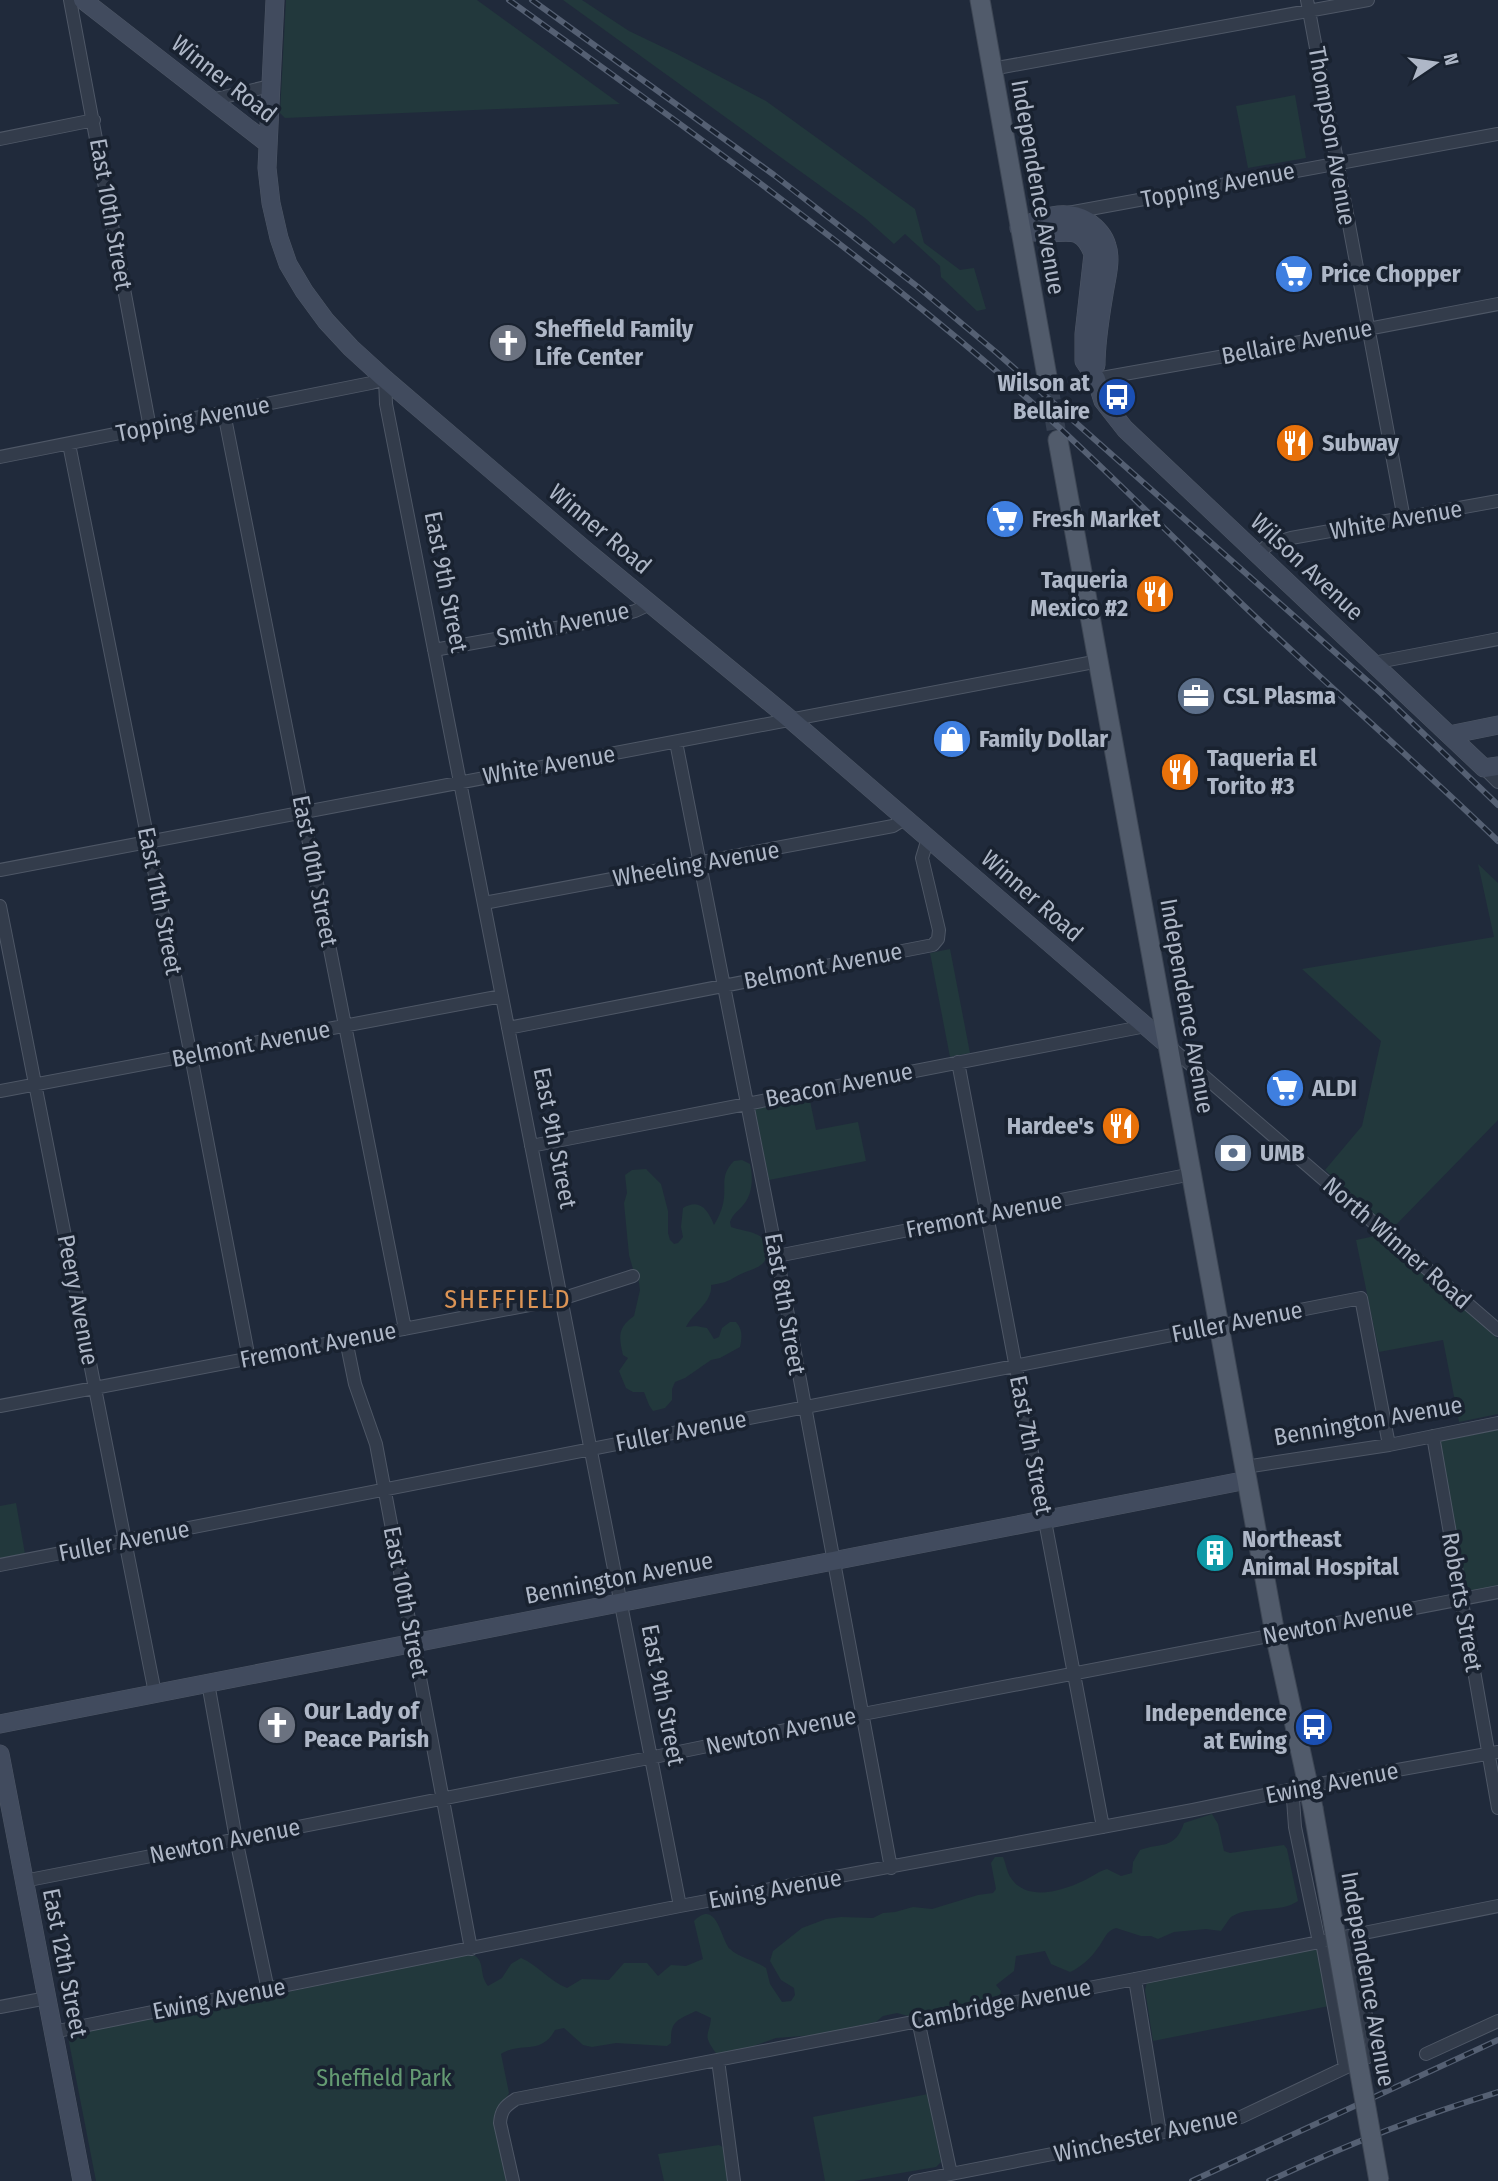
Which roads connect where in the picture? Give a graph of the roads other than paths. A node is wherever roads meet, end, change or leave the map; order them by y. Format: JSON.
{"nodes":[{"id":1,"x":70,"y":0,"type":"edge"},
{"id":2,"x":83,"y":0,"type":"edge"},
{"id":3,"x":275,"y":0,"type":"edge"},
{"id":4,"x":980,"y":0,"type":"edge"},
{"id":5,"x":1368,"y":0,"type":"edge"},
{"id":6,"x":1308,"y":5,"type":"edge"},
{"id":7,"x":992,"y":69,"type":"junction"},
{"id":8,"x":270,"y":86,"type":"junction"},
{"id":9,"x":211,"y":100,"type":"junction"},
{"id":10,"x":94,"y":120,"type":"junction"},
{"id":11,"x":1498,"y":134,"type":"edge"},
{"id":12,"x":0,"y":139,"type":"edge"},
{"id":13,"x":267,"y":143,"type":"junction"},
{"id":14,"x":1336,"y":163,"type":"junction"},
{"id":15,"x":1062,"y":215,"type":"junction"},
{"id":16,"x":1019,"y":228,"type":"junction"},
{"id":17,"x":1498,"y":304,"type":"edge"},
{"id":18,"x":1368,"y":329,"type":"junction"},
{"id":19,"x":385,"y":379,"type":"junction"},
{"id":20,"x":1096,"y":379,"type":"junction"},
{"id":21,"x":1048,"y":382,"type":"tunnel mouth"},
{"id":22,"x":224,"y":413,"type":"junction"},
{"id":23,"x":150,"y":428,"type":"junction"},
{"id":24,"x":1058,"y":440,"type":"tunnel mouth"},
{"id":25,"x":69,"y":444,"type":"junction"},
{"id":26,"x":0,"y":457,"type":"edge"},
{"id":27,"x":1498,"y":501,"type":"edge"},
{"id":28,"x":1404,"y":519,"type":"junction"},
{"id":29,"x":1258,"y":554,"type":"junction"},
{"id":30,"x":650,"y":604,"type":"junction"},
{"id":31,"x":1498,"y":639,"type":"edge"},
{"id":32,"x":434,"y":650,"type":"junction"},
{"id":33,"x":1099,"y":661,"type":"junction"},
{"id":34,"x":1373,"y":663,"type":"junction"},
{"id":35,"x":790,"y":719,"type":"junction"},
{"id":36,"x":1498,"y":725,"type":"edge"},
{"id":37,"x":1449,"y":735,"type":"junction"},
{"id":38,"x":676,"y":742,"type":"junction"},
{"id":39,"x":1491,"y":767,"type":"edge"},
{"id":40,"x":460,"y":782,"type":"junction"},
{"id":41,"x":1498,"y":782,"type":"edge"},
{"id":42,"x":303,"y":813,"type":"junction"},
{"id":43,"x":906,"y":818,"type":"junction"},
{"id":44,"x":928,"y":838,"type":"junction"},
{"id":45,"x":148,"y":842,"type":"junction"},
{"id":46,"x":698,"y":863,"type":"junction"},
{"id":47,"x":0,"y":870,"type":"edge"},
{"id":48,"x":484,"y":904,"type":"junction"},
{"id":49,"x":0,"y":906,"type":"edge"},
{"id":50,"x":722,"y":985,"type":"junction"},
{"id":51,"x":502,"y":996,"type":"junction"},
{"id":52,"x":345,"y":1026,"type":"junction"},
{"id":53,"x":1146,"y":1026,"type":"junction"},
{"id":54,"x":508,"y":1028,"type":"junction"},
{"id":55,"x":1169,"y":1046,"type":"junction"},
{"id":56,"x":191,"y":1056,"type":"junction"},
{"id":57,"x":958,"y":1062,"type":"junction"},
{"id":58,"x":35,"y":1084,"type":"junction"},
{"id":59,"x":0,"y":1091,"type":"edge"},
{"id":60,"x":747,"y":1104,"type":"junction"},
{"id":61,"x":531,"y":1146,"type":"junction"},
{"id":62,"x":1192,"y":1174,"type":"junction"},
{"id":63,"x":987,"y":1214,"type":"junction"},
{"id":64,"x":777,"y":1256,"type":"junction"},
{"id":65,"x":633,"y":1276,"type":"dead end"},
{"id":66,"x":561,"y":1299,"type":"junction"},
{"id":67,"x":1218,"y":1325,"type":"junction"},
{"id":68,"x":405,"y":1329,"type":"junction"},
{"id":69,"x":1498,"y":1330,"type":"edge"},
{"id":70,"x":346,"y":1340,"type":"junction"},
{"id":71,"x":249,"y":1359,"type":"junction"},
{"id":72,"x":1016,"y":1365,"type":"junction"},
{"id":73,"x":95,"y":1388,"type":"junction"},
{"id":74,"x":0,"y":1406,"type":"edge"},
{"id":75,"x":804,"y":1407,"type":"junction"},
{"id":76,"x":1498,"y":1423,"type":"edge"},
{"id":77,"x":1433,"y":1436,"type":"junction"},
{"id":78,"x":1389,"y":1445,"type":"junction"},
{"id":79,"x":591,"y":1449,"type":"junction"},
{"id":80,"x":1246,"y":1473,"type":"junction"},
{"id":81,"x":385,"y":1489,"type":"junction"},
{"id":82,"x":1045,"y":1520,"type":"junction"},
{"id":83,"x":125,"y":1541,"type":"junction"},
{"id":84,"x":834,"y":1561,"type":"junction"},
{"id":85,"x":0,"y":1566,"type":"edge"},
{"id":86,"x":1498,"y":1592,"type":"edge"},
{"id":87,"x":1461,"y":1598,"type":"junction"},
{"id":88,"x":621,"y":1603,"type":"junction"},
{"id":89,"x":1275,"y":1634,"type":"junction"},
{"id":90,"x":413,"y":1642,"type":"junction"},
{"id":91,"x":1074,"y":1674,"type":"junction"},
{"id":92,"x":208,"y":1683,"type":"junction"},
{"id":93,"x":155,"y":1693,"type":"junction"},
{"id":94,"x":863,"y":1714,"type":"junction"},
{"id":95,"x":0,"y":1724,"type":"edge"},
{"id":96,"x":1493,"y":1753,"type":"edge"},
{"id":97,"x":0,"y":1754,"type":"edge"},
{"id":98,"x":651,"y":1758,"type":"junction"},
{"id":99,"x":1308,"y":1786,"type":"junction"},
{"id":100,"x":444,"y":1798,"type":"junction"},
{"id":101,"x":1498,"y":1808,"type":"edge"},
{"id":102,"x":1103,"y":1827,"type":"junction"},
{"id":103,"x":236,"y":1839,"type":"junction"},
{"id":104,"x":891,"y":1867,"type":"junction"},
{"id":105,"x":24,"y":1881,"type":"junction"},
{"id":106,"x":680,"y":1906,"type":"junction"},
{"id":107,"x":1498,"y":1906,"type":"edge"},
{"id":108,"x":1351,"y":1936,"type":"junction"},
{"id":109,"x":1320,"y":1942,"type":"junction"},
{"id":110,"x":471,"y":1949,"type":"junction"},
{"id":111,"x":1135,"y":1979,"type":"junction"},
{"id":112,"x":268,"y":1990,"type":"junction"},
{"id":113,"x":47,"y":1998,"type":"junction"},
{"id":114,"x":0,"y":2007,"type":"edge"},
{"id":115,"x":918,"y":2020,"type":"junction"},
{"id":116,"x":1498,"y":2021,"type":"edge"},
{"id":117,"x":53,"y":2032,"type":"junction"},
{"id":118,"x":1426,"y":2054,"type":"dead end"},
{"id":119,"x":718,"y":2060,"type":"junction"},
{"id":120,"x":1345,"y":2067,"type":"junction"},
{"id":121,"x":1160,"y":2133,"type":"junction"},
{"id":122,"x":951,"y":2174,"type":"junction"},
{"id":123,"x":82,"y":2181,"type":"edge"},
{"id":124,"x":513,"y":2181,"type":"edge"},
{"id":125,"x":734,"y":2181,"type":"edge"},
{"id":126,"x":915,"y":2181,"type":"edge"},
{"id":127,"x":1379,"y":2181,"type":"edge"}],
"edges":[{"from":1,"to":10,"type":"street","name":"East 10th Street"},
{"from":2,"to":9,"type":"main road","name":"Winner Road"},
{"from":3,"to":8,"type":"main road"},
{"from":4,"to":7,"type":"main road","name":"Independence Avenue"},
{"from":5,"to":6,"type":"street"},
{"from":6,"to":7,"type":"street"},
{"from":6,"to":14,"type":"street","name":"Thompson Avenue"},
{"from":7,"to":16,"type":"main road","name":"Independence Avenue"},
{"from":8,"to":9,"type":"street"},
{"from":8,"to":13,"type":"main road"},
{"from":9,"to":13,"type":"main road","name":"Winner Road"},
{"from":10,"to":12,"type":"street"},
{"from":10,"to":23,"type":"street","name":"East 10th Street"},
{"from":11,"to":14,"type":"street","name":"Topping Avenue"},
{"from":13,"to":19,"type":"main road","name":"Winner Road"},
{"from":14,"to":15,"type":"street","name":"Topping Avenue"},
{"from":14,"to":18,"type":"street","name":"Thompson Avenue"},
{"from":15,"to":16,"type":"main road"},
{"from":15,"to":20,"type":"main road","name":"Wilson Avenue"},
{"from":16,"to":20,"type":"main road","name":"Wilson Avenue"},
{"from":16,"to":21,"type":"main road","name":"Independence Avenue"},
{"from":17,"to":18,"type":"street","name":"Bellaire Avenue"},
{"from":18,"to":20,"type":"street","name":"Bellaire Avenue"},
{"from":18,"to":28,"type":"street","name":"Thompson Avenue"},
{"from":19,"to":22,"type":"street","name":"Topping Avenue"},
{"from":19,"to":30,"type":"main road","name":"Winner Road"},
{"from":19,"to":32,"type":"street","name":"East 9th Street"},
{"from":20,"to":29,"type":"main road","name":"Wilson Avenue"},
{"from":22,"to":23,"type":"street","name":"Topping Avenue"},
{"from":22,"to":42,"type":"street","name":"East 10th Street"},
{"from":23,"to":25,"type":"street","name":"Topping Avenue"},
{"from":24,"to":33,"type":"main road","name":"Independence Avenue"},
{"from":25,"to":26,"type":"street","name":"Topping Avenue"},
{"from":25,"to":45,"type":"street","name":"East 11th Street"},
{"from":27,"to":28,"type":"street","name":"White Avenue"},
{"from":28,"to":29,"type":"street","name":"White Avenue"},
{"from":29,"to":34,"type":"main road","name":"Wilson Avenue"},
{"from":30,"to":32,"type":"street","name":"Smith Avenue"},
{"from":30,"to":35,"type":"main road","name":"Winner Road"},
{"from":31,"to":34,"type":"street"},
{"from":32,"to":40,"type":"street","name":"East 9th Street"},
{"from":33,"to":35,"type":"street","name":"White Avenue"},
{"from":33,"to":55,"type":"main road","name":"Independence Avenue"},
{"from":34,"to":37,"type":"main road","name":"Wilson Avenue"},
{"from":35,"to":38,"type":"street","name":"White Avenue"},
{"from":35,"to":43,"type":"main road","name":"Winner Road"},
{"from":36,"to":37,"type":"main road"},
{"from":37,"to":39,"type":"main road","name":"Wilson Avenue"},
{"from":38,"to":40,"type":"street","name":"White Avenue"},
{"from":38,"to":46,"type":"street","name":"East 8th Street"},
{"from":39,"to":41,"type":"street","name":"Wilson Avenue"},
{"from":40,"to":42,"type":"street","name":"White Avenue"},
{"from":40,"to":48,"type":"street","name":"East 9th Street"},
{"from":42,"to":45,"type":"street","name":"White Avenue"},
{"from":42,"to":52,"type":"street","name":"East 10th Street"},
{"from":43,"to":44,"type":"main road","name":"Winner Road"},
{"from":43,"to":46,"type":"street","name":"Wheeling Avenue"},
{"from":44,"to":50,"type":"street","name":"Belmont Avenue"},
{"from":44,"to":53,"type":"main road","name":"Winner Road"},
{"from":45,"to":47,"type":"street","name":"White Avenue"},
{"from":45,"to":56,"type":"street","name":"East 11th Street"},
{"from":46,"to":48,"type":"street","name":"Wheeling Avenue"},
{"from":46,"to":50,"type":"street","name":"East 8th Street"},
{"from":48,"to":51,"type":"street","name":"East 9th Street"},
{"from":49,"to":58,"type":"street","name":"Peery Avenue"},
{"from":50,"to":54,"type":"street","name":"Belmont Avenue"},
{"from":50,"to":60,"type":"street","name":"East 8th Street"},
{"from":51,"to":52,"type":"street","name":"Belmont Avenue"},
{"from":51,"to":54,"type":"street","name":"East 9th Street"},
{"from":52,"to":56,"type":"street","name":"Belmont Avenue"},
{"from":52,"to":68,"type":"street","name":"East 10th Street"},
{"from":53,"to":55,"type":"main road","name":"Winner Road"},
{"from":53,"to":57,"type":"street","name":"Beacon Avenue"},
{"from":54,"to":61,"type":"street","name":"East 9th Street"},
{"from":55,"to":62,"type":"main road","name":"Independence Avenue"},
{"from":55,"to":69,"type":"street","name":"North Winner Road"},
{"from":56,"to":58,"type":"street","name":"Belmont Avenue"},
{"from":56,"to":71,"type":"street","name":"East 11th Street"},
{"from":57,"to":60,"type":"street","name":"Beacon Avenue"},
{"from":57,"to":63,"type":"street","name":"East 7th Street"},
{"from":58,"to":59,"type":"street","name":"Belmont Avenue"},
{"from":58,"to":73,"type":"street","name":"Peery Avenue"},
{"from":60,"to":61,"type":"street","name":"Beacon Avenue"},
{"from":60,"to":64,"type":"street","name":"East 8th Street"},
{"from":61,"to":66,"type":"street","name":"East 9th Street"},
{"from":62,"to":63,"type":"street","name":"Fremont Avenue"},
{"from":62,"to":67,"type":"main road","name":"Independence Avenue"},
{"from":63,"to":64,"type":"street","name":"Fremont Avenue"},
{"from":63,"to":72,"type":"street","name":"East 7th Street"},
{"from":64,"to":75,"type":"street","name":"East 8th Street"},
{"from":65,"to":66,"type":"street","name":"Fremont Avenue"},
{"from":66,"to":68,"type":"street","name":"Fremont Avenue"},
{"from":66,"to":79,"type":"street","name":"East 9th Street"},
{"from":67,"to":72,"type":"street","name":"Fuller Avenue"},
{"from":67,"to":78,"type":"street","name":"Fuller Avenue"},
{"from":67,"to":80,"type":"main road","name":"Independence Avenue"},
{"from":68,"to":70,"type":"street","name":"Fremont Avenue"},
{"from":70,"to":71,"type":"street","name":"Fremont Avenue"},
{"from":70,"to":81,"type":"street","name":"East 10th Street"},
{"from":71,"to":73,"type":"street","name":"Fremont Avenue"},
{"from":72,"to":75,"type":"street","name":"Fuller Avenue"},
{"from":72,"to":82,"type":"street","name":"East 7th Street"},
{"from":73,"to":74,"type":"street","name":"Fremont Avenue"},
{"from":73,"to":83,"type":"street","name":"Peery Avenue"},
{"from":75,"to":79,"type":"street","name":"Fuller Avenue"},
{"from":75,"to":84,"type":"street","name":"East 8th Street"},
{"from":76,"to":77,"type":"street","name":"Bennington Avenue"},
{"from":77,"to":78,"type":"street","name":"Bennington Avenue"},
{"from":77,"to":87,"type":"street","name":"Roberts Street"},
{"from":78,"to":80,"type":"street","name":"Bennington Avenue"},
{"from":79,"to":81,"type":"street","name":"Fuller Avenue"},
{"from":79,"to":88,"type":"street","name":"East 9th Street"},
{"from":80,"to":82,"type":"main road","name":"Bennington Avenue"},
{"from":80,"to":89,"type":"main road","name":"Independence Avenue"},
{"from":81,"to":83,"type":"street","name":"Fuller Avenue"},
{"from":81,"to":90,"type":"street","name":"East 10th Street"},
{"from":82,"to":84,"type":"main road","name":"Bennington Avenue"},
{"from":82,"to":91,"type":"street","name":"East 7th Street"},
{"from":83,"to":85,"type":"street","name":"Fuller Avenue"},
{"from":83,"to":93,"type":"street","name":"Peery Avenue"},
{"from":84,"to":88,"type":"main road","name":"Bennington Avenue"},
{"from":84,"to":94,"type":"street","name":"East 8th Street"},
{"from":86,"to":87,"type":"street","name":"Newton Avenue"},
{"from":87,"to":89,"type":"street","name":"Newton Avenue"},
{"from":87,"to":96,"type":"street","name":"Roberts Street"},
{"from":88,"to":90,"type":"main road","name":"Bennington Avenue"},
{"from":88,"to":98,"type":"street","name":"East 9th Street"},
{"from":89,"to":91,"type":"street","name":"Newton Avenue"},
{"from":89,"to":99,"type":"main road","name":"Independence Avenue"},
{"from":90,"to":92,"type":"main road","name":"Bennington Avenue"},
{"from":90,"to":100,"type":"street","name":"East 10th Street"},
{"from":91,"to":94,"type":"street","name":"Newton Avenue"},
{"from":91,"to":102,"type":"street","name":"East 7th Street"},
{"from":92,"to":93,"type":"main road","name":"Bennington Avenue"},
{"from":92,"to":103,"type":"street"},
{"from":93,"to":95,"type":"main road","name":"Bennington Avenue"},
{"from":94,"to":98,"type":"street","name":"Newton Avenue"},
{"from":94,"to":104,"type":"street","name":"East 8th Street"},
{"from":96,"to":99,"type":"street","name":"Ewing Avenue"},
{"from":96,"to":101,"type":"street","name":"Roberts Street"},
{"from":97,"to":105,"type":"main road","name":"East 12th Street"},
{"from":98,"to":100,"type":"street","name":"Newton Avenue"},
{"from":98,"to":106,"type":"street","name":"East 9th Street"},
{"from":99,"to":102,"type":"street","name":"Ewing Avenue"},
{"from":99,"to":109,"type":"street","name":"Independence Avenue"},
{"from":99,"to":127,"type":"main road","name":"Independence Avenue","bridge":true},
{"from":100,"to":103,"type":"street","name":"Newton Avenue"},
{"from":100,"to":110,"type":"street","name":"East 10th Street"},
{"from":102,"to":104,"type":"street","name":"Ewing Avenue"},
{"from":103,"to":105,"type":"street","name":"Newton Avenue"},
{"from":103,"to":112,"type":"street"},
{"from":104,"to":106,"type":"street","name":"Ewing Avenue"},
{"from":105,"to":113,"type":"main road","name":"East 12th Street"},
{"from":106,"to":110,"type":"street","name":"Ewing Avenue"},
{"from":107,"to":108,"type":"street","name":"Cambridge Avenue"},
{"from":108,"to":109,"type":"street","name":"Cambridge Avenue"},
{"from":108,"to":120,"type":"street","name":"Winchester Avenue"},
{"from":109,"to":111,"type":"street","name":"Cambridge Avenue"},
{"from":109,"to":120,"type":"street","name":"Independence Avenue"},
{"from":110,"to":112,"type":"street","name":"Ewing Avenue"},
{"from":111,"to":115,"type":"street","name":"Cambridge Avenue"},
{"from":111,"to":121,"type":"street"},
{"from":112,"to":117,"type":"street","name":"Ewing Avenue"},
{"from":113,"to":114,"type":"street"},
{"from":113,"to":117,"type":"main road","name":"East 12th Street"},
{"from":115,"to":119,"type":"street","name":"Cambridge Avenue"},
{"from":115,"to":122,"type":"street"},
{"from":116,"to":118,"type":"street"},
{"from":117,"to":123,"type":"main road","name":"East 12th Street"},
{"from":119,"to":124,"type":"street","name":"Cambridge Avenue"},
{"from":119,"to":125,"type":"street"},
{"from":120,"to":121,"type":"street","name":"Winchester Avenue"},
{"from":121,"to":122,"type":"street","name":"Winchester Avenue"},
{"from":122,"to":126,"type":"street","name":"Winchester Avenue"}]}
